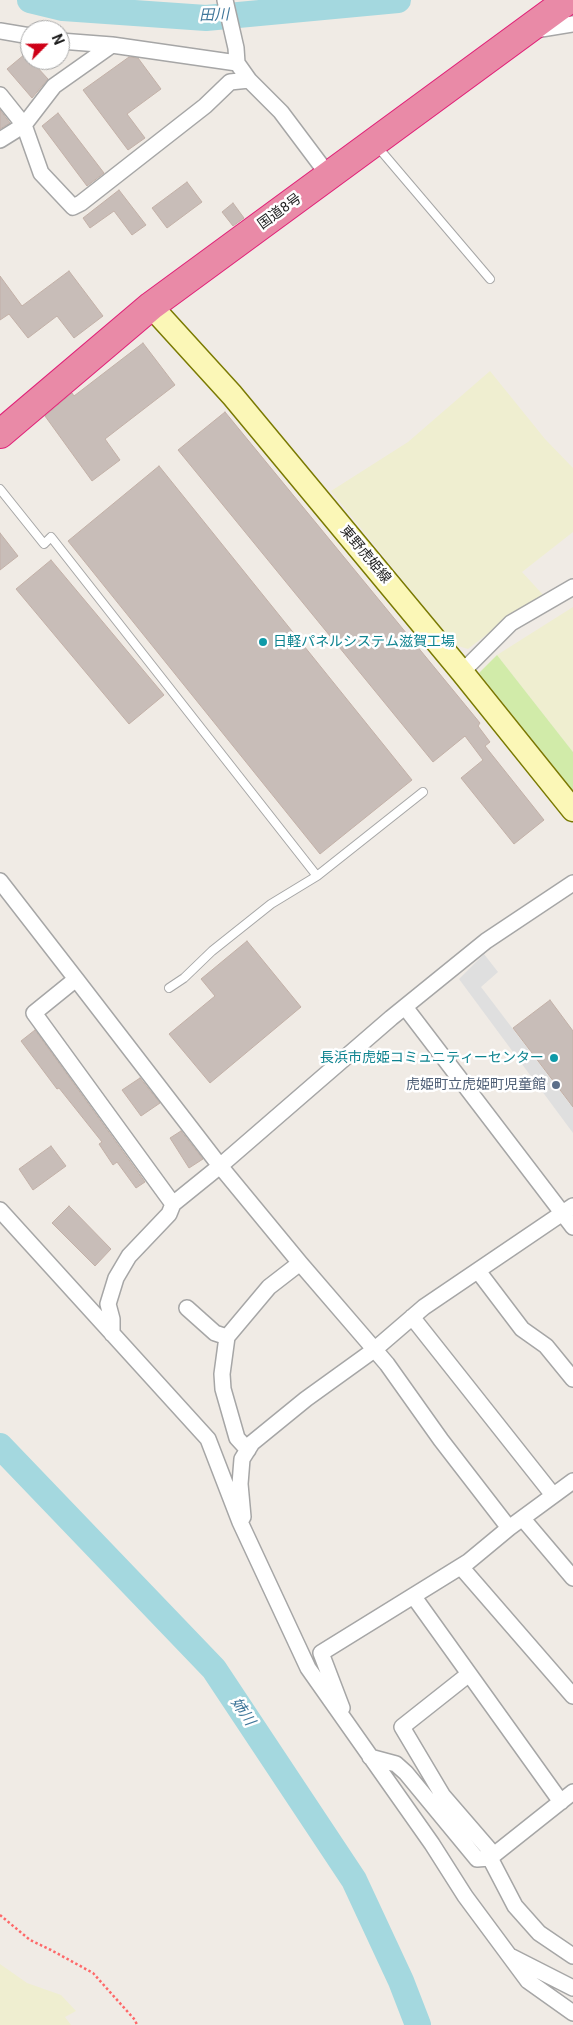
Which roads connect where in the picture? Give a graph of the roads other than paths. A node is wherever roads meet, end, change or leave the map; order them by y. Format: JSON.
{"nodes":[{"id":1,"x":225,"y":0,"type":"edge"},
{"id":2,"x":568,"y":0,"type":"edge"},
{"id":3,"x":573,"y":24,"type":"edge"},
{"id":4,"x":533,"y":27,"type":"junction"},
{"id":5,"x":0,"y":31,"type":"edge"},
{"id":6,"x":20,"y":34,"type":"edge"},
{"id":7,"x":70,"y":42,"type":"edge"},
{"id":8,"x":112,"y":45,"type":"junction"},
{"id":9,"x":237,"y":56,"type":"junction"},
{"id":10,"x":249,"y":80,"type":"junction"},
{"id":11,"x":0,"y":95,"type":"edge"},
{"id":12,"x":24,"y":125,"type":"junction"},
{"id":13,"x":0,"y":140,"type":"edge"},
{"id":14,"x":374,"y":144,"type":"junction"},
{"id":15,"x":331,"y":179,"type":"junction"},
{"id":16,"x":490,"y":279,"type":"dead end"},
{"id":17,"x":151,"y":306,"type":"junction"},
{"id":18,"x":0,"y":434,"type":"edge"},
{"id":19,"x":0,"y":489,"type":"edge"},
{"id":20,"x":573,"y":587,"type":"edge"},
{"id":21,"x":462,"y":672,"type":"junction"},
{"id":22,"x":422,"y":792,"type":"dead end"},
{"id":23,"x":573,"y":810,"type":"edge"},
{"id":24,"x":317,"y":876,"type":"junction"},
{"id":25,"x":0,"y":881,"type":"edge"},
{"id":26,"x":573,"y":883,"type":"edge"},
{"id":27,"x":76,"y":979,"type":"junction"},
{"id":28,"x":169,"y":988,"type":"dead end"},
{"id":29,"x":405,"y":1007,"type":"junction"},
{"id":30,"x":220,"y":1166,"type":"junction"},
{"id":31,"x":174,"y":1204,"type":"junction"},
{"id":32,"x":0,"y":1210,"type":"edge"},
{"id":33,"x":568,"y":1210,"type":"edge"},
{"id":34,"x":573,"y":1227,"type":"edge"},
{"id":35,"x":300,"y":1263,"type":"junction"},
{"id":36,"x":478,"y":1270,"type":"junction"},
{"id":37,"x":187,"y":1308,"type":"dead end"},
{"id":38,"x":412,"y":1317,"type":"junction"},
{"id":39,"x":112,"y":1334,"type":"junction"},
{"id":40,"x":228,"y":1337,"type":"junction"},
{"id":41,"x":374,"y":1350,"type":"junction"},
{"id":42,"x":573,"y":1379,"type":"edge"},
{"id":43,"x":248,"y":1450,"type":"junction"},
{"id":44,"x":573,"y":1481,"type":"edge"},
{"id":45,"x":553,"y":1495,"type":"junction"},
{"id":46,"x":522,"y":1519,"type":"junction"},
{"id":47,"x":509,"y":1528,"type":"junction"},
{"id":48,"x":244,"y":1530,"type":"junction"},
{"id":49,"x":461,"y":1567,"type":"junction"},
{"id":50,"x":573,"y":1578,"type":"edge"},
{"id":51,"x":414,"y":1597,"type":"junction"},
{"id":52,"x":469,"y":1674,"type":"junction"},
{"id":53,"x":573,"y":1696,"type":"edge"},
{"id":54,"x":347,"y":1724,"type":"junction"},
{"id":55,"x":370,"y":1757,"type":"junction"},
{"id":56,"x":573,"y":1792,"type":"edge"},
{"id":57,"x":561,"y":1802,"type":"junction"},
{"id":58,"x":492,"y":1857,"type":"junction"},
{"id":59,"x":509,"y":1956,"type":"junction"},
{"id":60,"x":573,"y":1956,"type":"edge"},
{"id":61,"x":573,"y":1988,"type":"edge"},
{"id":62,"x":573,"y":2013,"type":"edge"}],
"edges":[{"from":1,"to":9,"type":"street"},
{"from":2,"to":4,"type":"highway","name":"国道8号"},
{"from":3,"to":4,"type":"street"},
{"from":4,"to":14,"type":"highway","name":"国道8号"},
{"from":5,"to":6,"type":"street"},
{"from":7,"to":8,"type":"street"},
{"from":8,"to":9,"type":"street"},
{"from":8,"to":12,"type":"street"},
{"from":9,"to":10,"type":"street"},
{"from":10,"to":12,"type":"street"},
{"from":10,"to":15,"type":"street"},
{"from":11,"to":12,"type":"street"},
{"from":12,"to":13,"type":"street"},
{"from":14,"to":15,"type":"highway","name":"国道8号"},
{"from":14,"to":16,"type":"lane"},
{"from":15,"to":17,"type":"highway","name":"国道8号"},
{"from":17,"to":18,"type":"highway","name":"国道8号"},
{"from":17,"to":21,"type":"main road","name":"東野虎姫線"},
{"from":19,"to":24,"type":"lane"},
{"from":20,"to":21,"type":"street"},
{"from":21,"to":23,"type":"main road","name":"東野虎姫線"},
{"from":22,"to":24,"type":"lane"},
{"from":24,"to":28,"type":"lane"},
{"from":25,"to":27,"type":"street"},
{"from":26,"to":29,"type":"street"},
{"from":27,"to":30,"type":"street"},
{"from":27,"to":31,"type":"street"},
{"from":29,"to":30,"type":"street"},
{"from":29,"to":33,"type":"street"},
{"from":30,"to":31,"type":"street"},
{"from":30,"to":35,"type":"street"},
{"from":31,"to":39,"type":"street"},
{"from":32,"to":39,"type":"street"},
{"from":33,"to":34,"type":"street"},
{"from":33,"to":36,"type":"street"},
{"from":35,"to":40,"type":"street"},
{"from":35,"to":41,"type":"street"},
{"from":36,"to":38,"type":"street"},
{"from":36,"to":42,"type":"street"},
{"from":37,"to":40,"type":"street"},
{"from":38,"to":41,"type":"street"},
{"from":38,"to":45,"type":"street"},
{"from":39,"to":48,"type":"street"},
{"from":40,"to":43,"type":"street"},
{"from":41,"to":43,"type":"street"},
{"from":41,"to":47,"type":"street"},
{"from":43,"to":48,"type":"street"},
{"from":44,"to":45,"type":"street"},
{"from":45,"to":46,"type":"street"},
{"from":46,"to":47,"type":"street"},
{"from":46,"to":50,"type":"street"},
{"from":47,"to":49,"type":"street"},
{"from":48,"to":54,"type":"street"},
{"from":49,"to":51,"type":"street"},
{"from":49,"to":53,"type":"street"},
{"from":51,"to":52,"type":"street"},
{"from":51,"to":54,"type":"street"},
{"from":52,"to":57,"type":"street"},
{"from":52,"to":58,"type":"street"},
{"from":54,"to":55,"type":"street"},
{"from":55,"to":58,"type":"street"},
{"from":55,"to":59,"type":"street"},
{"from":56,"to":57,"type":"street"},
{"from":57,"to":58,"type":"street"},
{"from":58,"to":60,"type":"street"},
{"from":59,"to":61,"type":"street"},
{"from":59,"to":62,"type":"street"}]}
